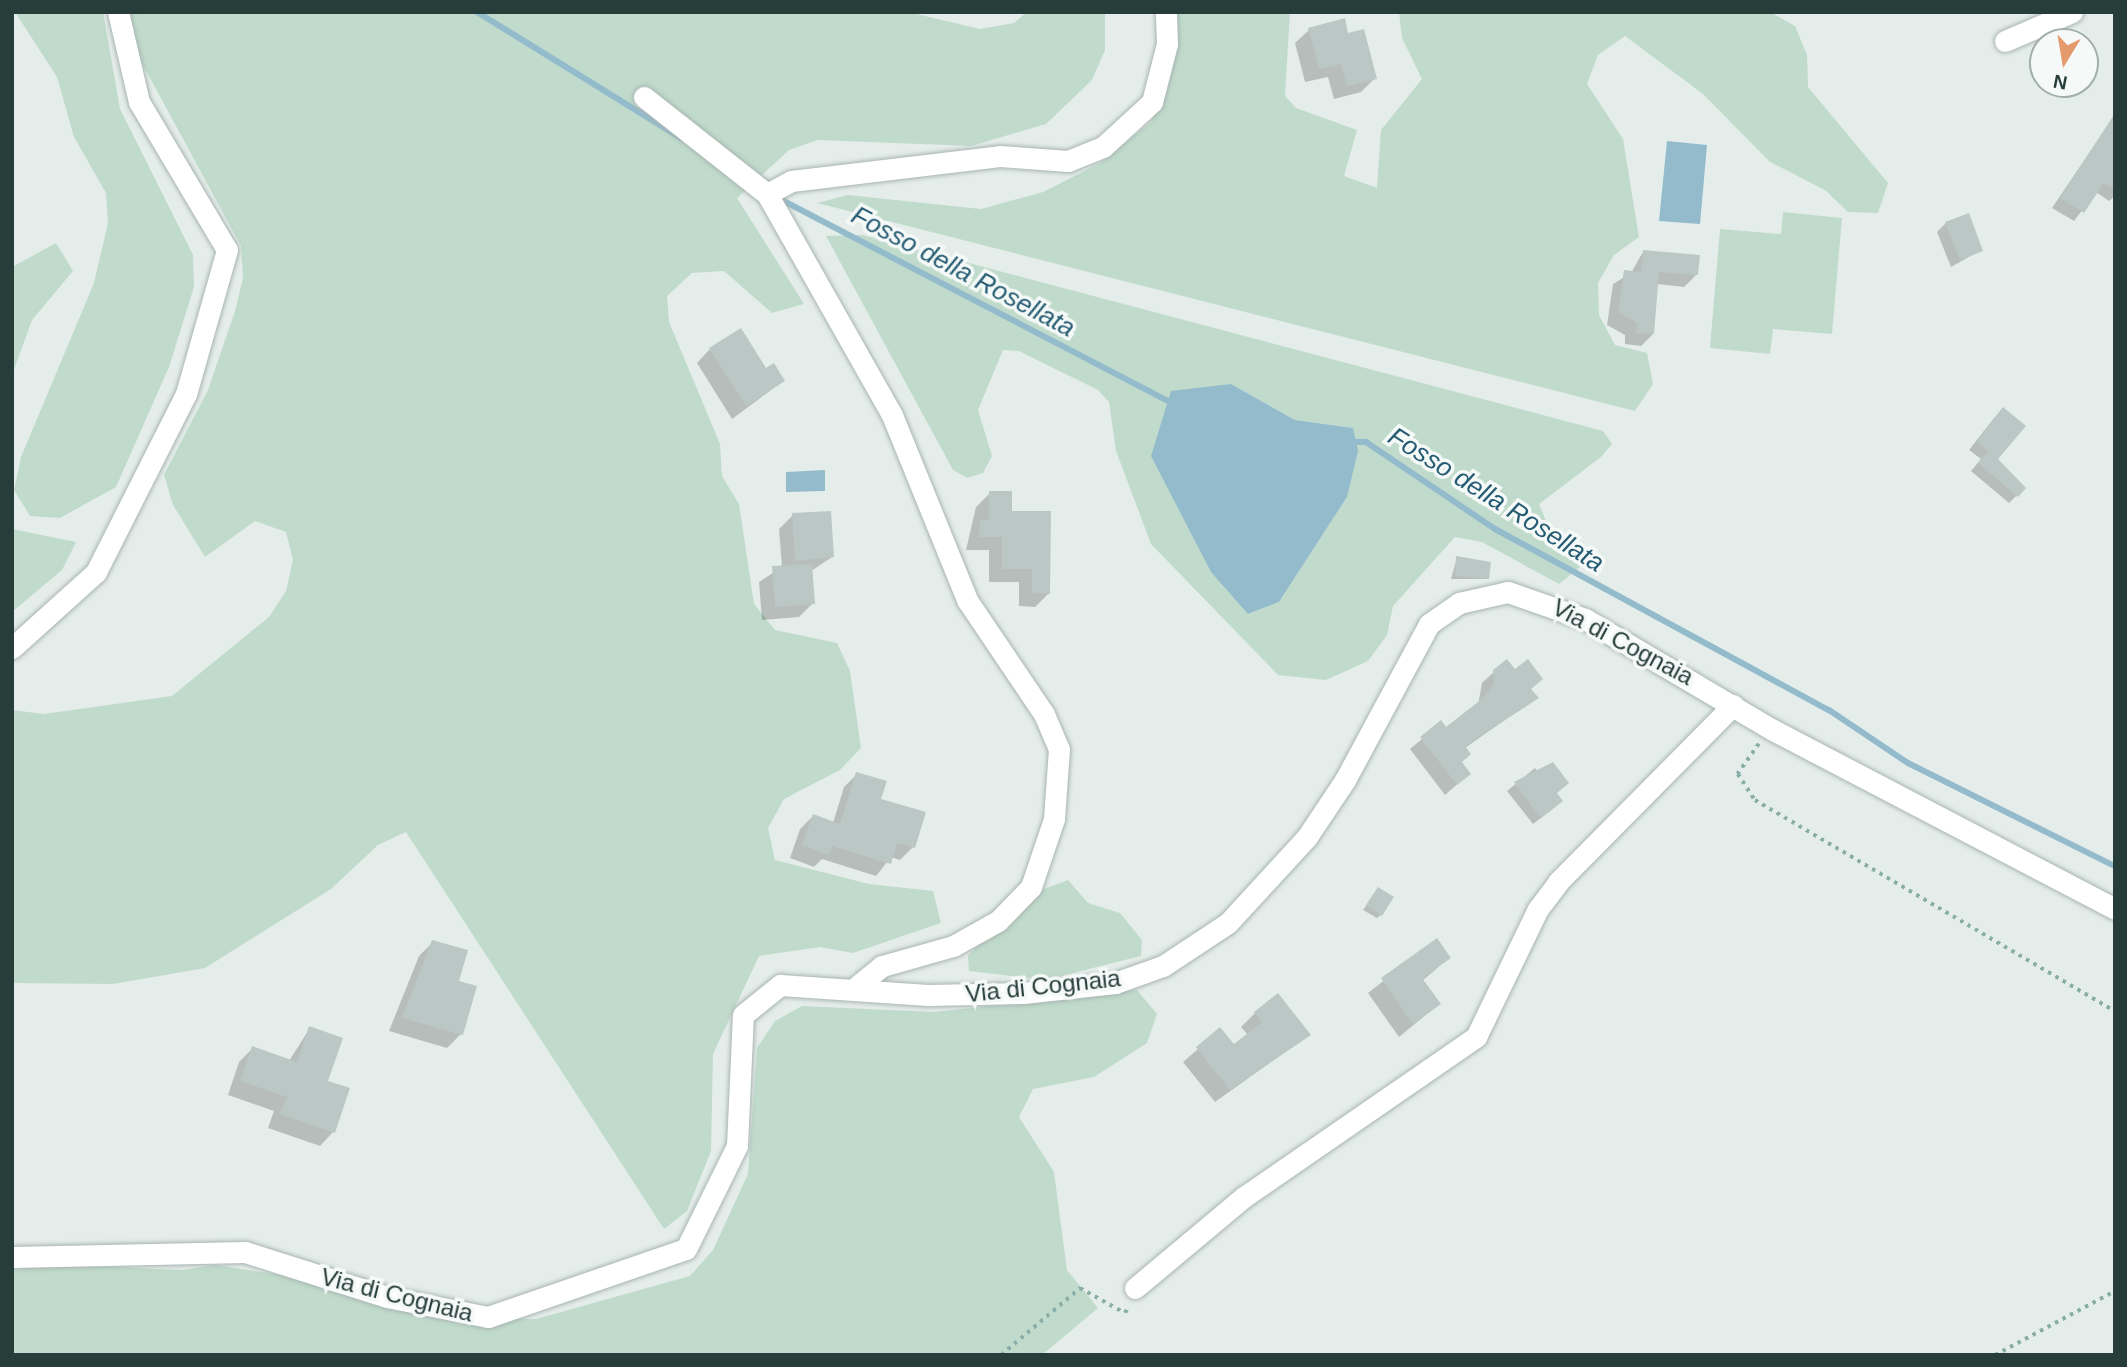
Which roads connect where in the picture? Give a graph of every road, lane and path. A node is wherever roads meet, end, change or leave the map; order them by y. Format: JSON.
{"nodes":[{"id":1,"x":118,"y":12,"type":"edge"},
{"id":2,"x":1166,"y":12,"type":"edge"},
{"id":3,"x":2072,"y":12,"type":"edge"},
{"id":4,"x":2005,"y":41,"type":"dead end"},
{"id":5,"x":644,"y":97,"type":"dead end"},
{"id":6,"x":767,"y":194,"type":"junction"},
{"id":7,"x":12,"y":648,"type":"edge"},
{"id":8,"x":1733,"y":705,"type":"junction"},
{"id":9,"x":1773,"y":730,"type":"junction"},
{"id":10,"x":2115,"y":909,"type":"edge"},
{"id":11,"x":854,"y":989,"type":"junction"},
{"id":12,"x":2115,"y":1011,"type":"edge"},
{"id":13,"x":12,"y":1257,"type":"edge"},
{"id":14,"x":1135,"y":1288,"type":"joint"},
{"id":15,"x":2115,"y":1291,"type":"edge"},
{"id":16,"x":1001,"y":1355,"type":"edge"},
{"id":17,"x":1995,"y":1355,"type":"edge"}],
"edges":[{"from":1,"to":7,"type":"street"},
{"from":2,"to":6,"type":"street"},
{"from":3,"to":4,"type":"street"},
{"from":5,"to":6,"type":"street"},
{"from":6,"to":11,"type":"street"},
{"from":8,"to":9,"type":"street","name":"Via di Cognaia"},
{"from":8,"to":11,"type":"street","name":"Via di Cognaia"},
{"from":8,"to":14,"type":"street"},
{"from":9,"to":10,"type":"street","name":"Via di Cognaia"},
{"from":9,"to":12,"type":"path"},
{"from":11,"to":13,"type":"street","name":"Via di Cognaia"},
{"from":14,"to":16,"type":"path"},
{"from":15,"to":17,"type":"path"}]}
